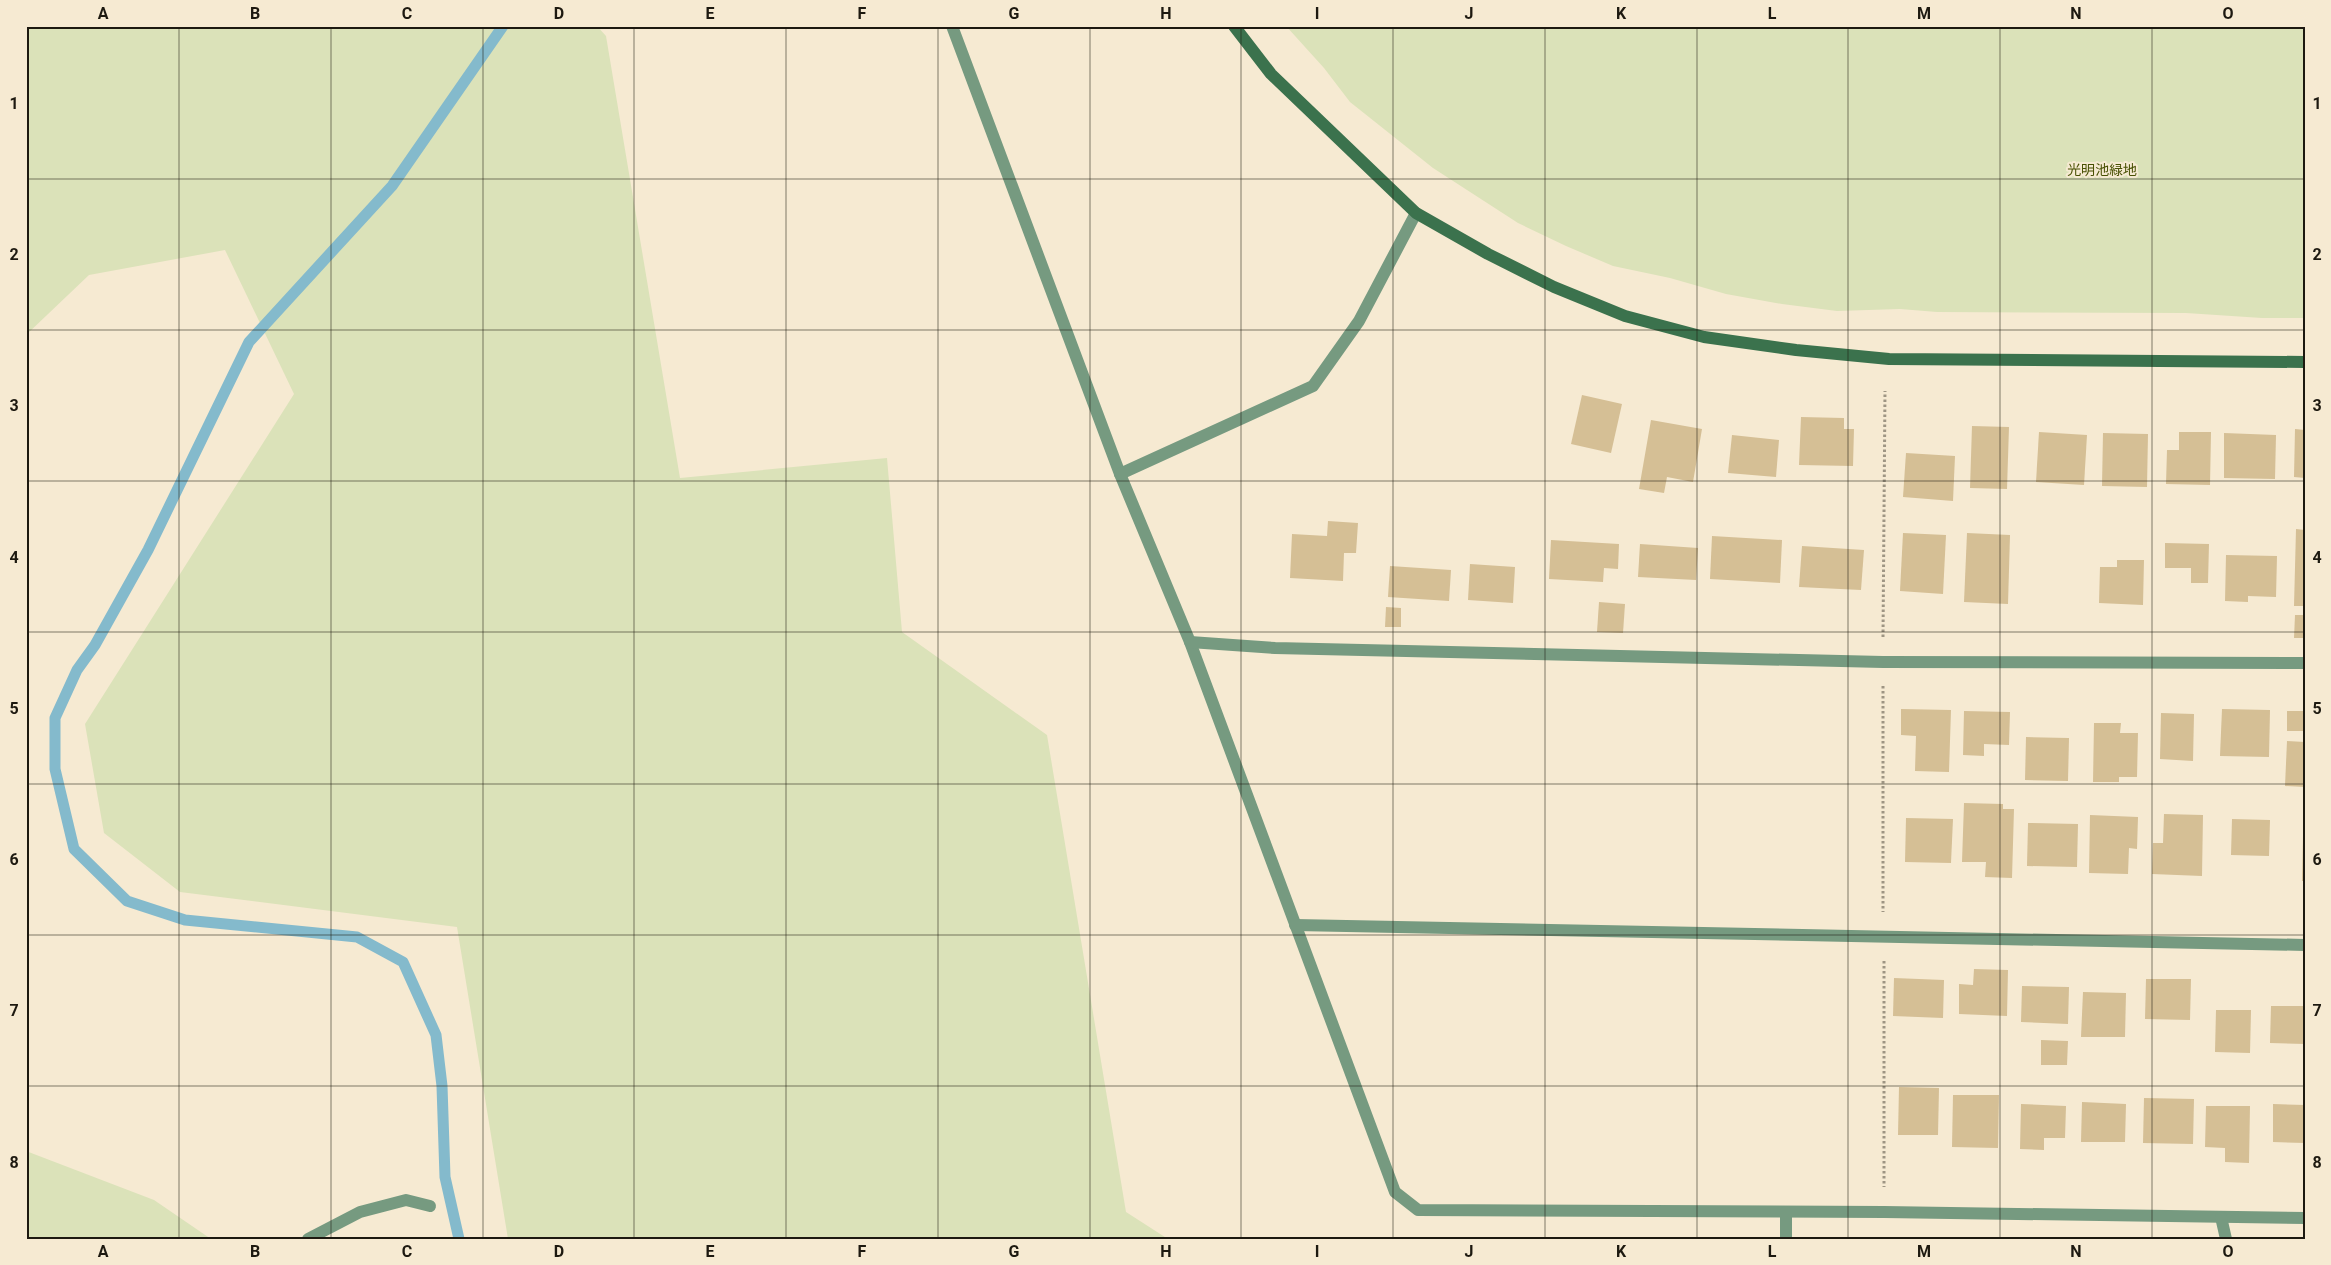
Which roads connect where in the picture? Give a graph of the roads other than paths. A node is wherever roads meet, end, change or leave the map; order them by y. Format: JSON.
{"nodes":[{"id":1,"x":952,"y":26,"type":"edge"},
{"id":2,"x":1234,"y":26,"type":"edge"},
{"id":3,"x":1416,"y":213,"type":"junction"},
{"id":4,"x":2305,"y":362,"type":"edge"},
{"id":5,"x":1120,"y":474,"type":"junction"},
{"id":6,"x":1190,"y":642,"type":"junction"},
{"id":7,"x":2305,"y":663,"type":"edge"},
{"id":8,"x":1294,"y":925,"type":"junction"},
{"id":9,"x":2305,"y":945,"type":"edge"},
{"id":10,"x":430,"y":1206,"type":"dead end"},
{"id":11,"x":1786,"y":1212,"type":"junction"},
{"id":12,"x":2221,"y":1218,"type":"junction"},
{"id":13,"x":2305,"y":1218,"type":"edge"},
{"id":14,"x":308,"y":1239,"type":"edge"},
{"id":15,"x":1786,"y":1239,"type":"edge"},
{"id":16,"x":2226,"y":1239,"type":"edge"}],
"edges":[{"from":1,"to":5,"type":"street"},
{"from":2,"to":3,"type":"street"},
{"from":3,"to":4,"type":"street"},
{"from":3,"to":5,"type":"street"},
{"from":5,"to":6,"type":"street"},
{"from":6,"to":7,"type":"street"},
{"from":6,"to":8,"type":"street"},
{"from":8,"to":9,"type":"street"},
{"from":8,"to":11,"type":"street"},
{"from":10,"to":14,"type":"street"},
{"from":11,"to":12,"type":"street"},
{"from":11,"to":15,"type":"street"},
{"from":12,"to":13,"type":"street"},
{"from":12,"to":16,"type":"street"}]}
